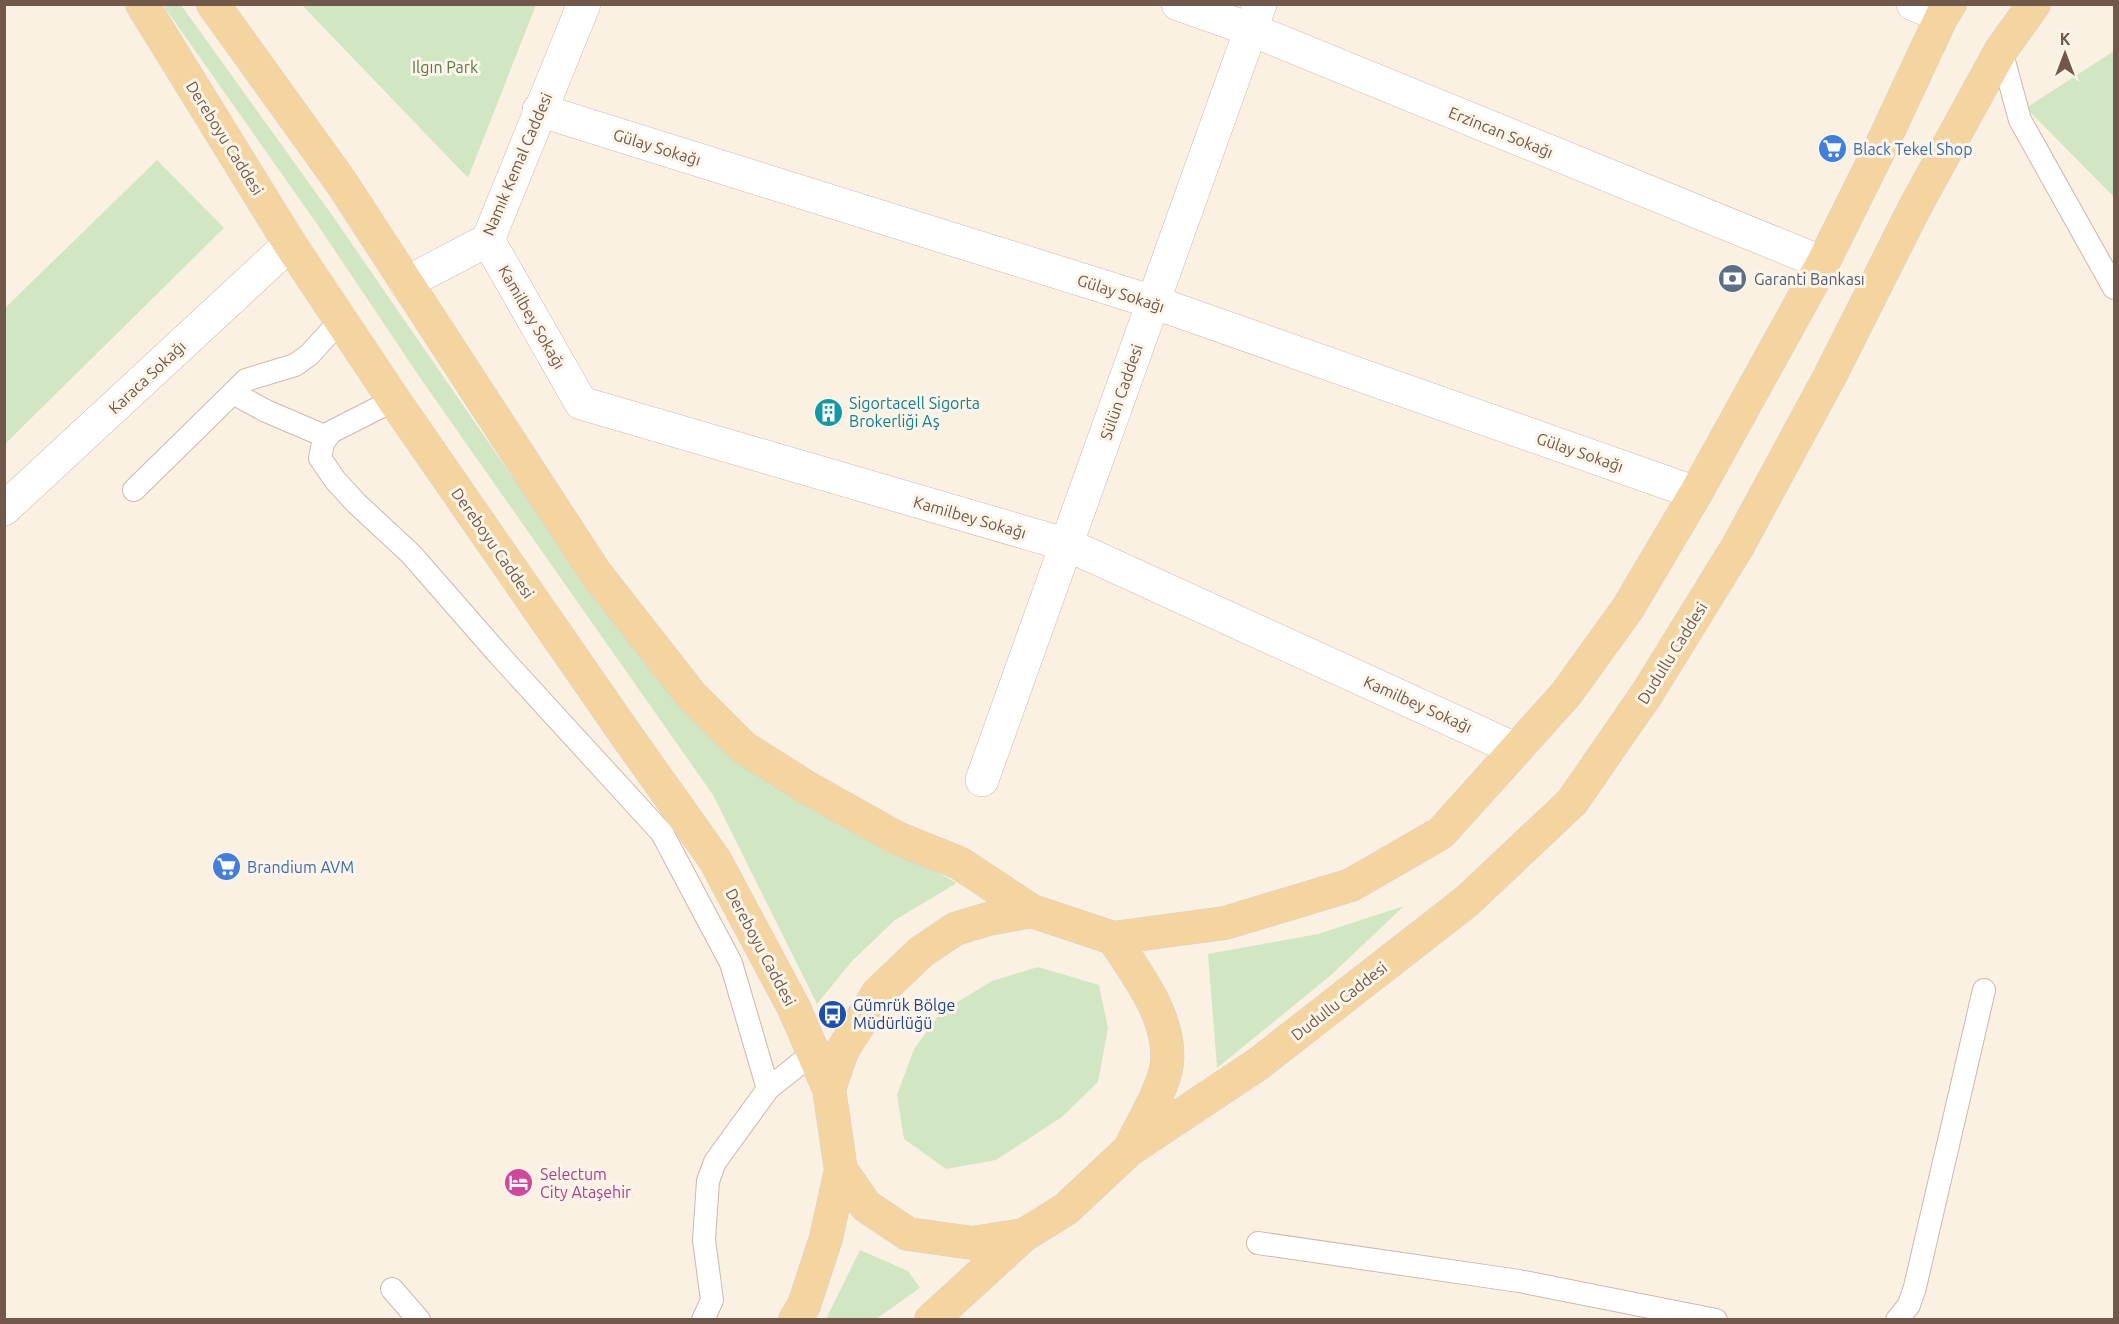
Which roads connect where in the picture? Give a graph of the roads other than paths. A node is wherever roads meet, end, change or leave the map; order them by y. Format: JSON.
{"nodes":[{"id":1,"x":142,"y":4,"type":"edge"},
{"id":2,"x":213,"y":4,"type":"edge"},
{"id":3,"x":584,"y":4,"type":"edge"},
{"id":4,"x":1178,"y":4,"type":"edge"},
{"id":5,"x":2034,"y":4,"type":"edge"},
{"id":6,"x":1935,"y":8,"type":"edge"},
{"id":7,"x":1256,"y":17,"type":"edge"},
{"id":8,"x":2001,"y":50,"type":"junction"},
{"id":9,"x":539,"y":110,"type":"junction"},
{"id":10,"x":488,"y":240,"type":"junction"},
{"id":11,"x":290,"y":244,"type":"junction"},
{"id":12,"x":1823,"y":263,"type":"junction"},
{"id":13,"x":406,"y":283,"type":"junction"},
{"id":14,"x":2115,"y":288,"type":"edge"},
{"id":15,"x":1153,"y":302,"type":"junction"},
{"id":16,"x":341,"y":320,"type":"junction"},
{"id":17,"x":233,"y":393,"type":"junction"},
{"id":18,"x":394,"y":400,"type":"junction"},
{"id":19,"x":327,"y":437,"type":"junction"},
{"id":20,"x":134,"y":490,"type":"dead end"},
{"id":21,"x":1696,"y":493,"type":"junction"},
{"id":22,"x":4,"y":509,"type":"edge"},
{"id":23,"x":1068,"y":545,"type":"junction"},
{"id":24,"x":1515,"y":749,"type":"junction"},
{"id":25,"x":982,"y":780,"type":"dead end"},
{"id":26,"x":1032,"y":911,"type":"junction"},
{"id":27,"x":1113,"y":938,"type":"junction"},
{"id":28,"x":1984,"y":990,"type":"dead end"},
{"id":29,"x":813,"y":1053,"type":"junction"},
{"id":30,"x":768,"y":1089,"type":"junction"},
{"id":31,"x":829,"y":1089,"type":"junction"},
{"id":32,"x":1129,"y":1150,"type":"junction"},
{"id":33,"x":841,"y":1170,"type":"junction"},
{"id":34,"x":1024,"y":1234,"type":"junction"},
{"id":35,"x":1258,"y":1243,"type":"dead end"},
{"id":36,"x":392,"y":1289,"type":"dead end"},
{"id":37,"x":418,"y":1320,"type":"edge"},
{"id":38,"x":703,"y":1320,"type":"edge"},
{"id":39,"x":795,"y":1320,"type":"edge"},
{"id":40,"x":931,"y":1320,"type":"edge"},
{"id":41,"x":1716,"y":1320,"type":"edge"},
{"id":42,"x":1897,"y":1320,"type":"edge"}],
"edges":[{"from":1,"to":11,"type":"main road","name":"Dereboyu Caddesi"},
{"from":2,"to":13,"type":"main road"},
{"from":3,"to":9,"type":"street","name":"Namık Kemal Caddesi"},
{"from":4,"to":7,"type":"street","name":"Erzincan Sokağı"},
{"from":5,"to":8,"type":"main road","name":"Dudullu Caddesi"},
{"from":6,"to":12,"type":"main road","name":"Dudullu Caddesi"},
{"from":7,"to":12,"type":"street","name":"Erzincan Sokağı"},
{"from":7,"to":15,"type":"street","name":"Sülün Caddesi"},
{"from":8,"to":14,"type":"lane"},
{"from":8,"to":32,"type":"main road","name":"Dudullu Caddesi"},
{"from":9,"to":10,"type":"street","name":"Namık Kemal Caddesi"},
{"from":9,"to":15,"type":"street","name":"Gülay Sokağı"},
{"from":10,"to":13,"type":"street","name":"Namık Kemal Caddesi"},
{"from":10,"to":23,"type":"street","name":"Kamilbey Sokağı"},
{"from":11,"to":16,"type":"main road","name":"Dereboyu Caddesi"},
{"from":11,"to":22,"type":"street","name":"Karaca Sokağı"},
{"from":12,"to":21,"type":"main road","name":"Dudullu Caddesi"},
{"from":13,"to":26,"type":"main road"},
{"from":15,"to":21,"type":"street","name":"Gülay Sokağı"},
{"from":15,"to":23,"type":"street","name":"Sülün Caddesi"},
{"from":16,"to":17,"type":"lane"},
{"from":16,"to":18,"type":"main road","name":"Dereboyu Caddesi"},
{"from":17,"to":19,"type":"lane"},
{"from":17,"to":20,"type":"lane"},
{"from":18,"to":19,"type":"lane"},
{"from":18,"to":29,"type":"main road","name":"Dereboyu Caddesi"},
{"from":19,"to":30,"type":"lane"},
{"from":21,"to":24,"type":"main road","name":"Dudullu Caddesi"},
{"from":23,"to":24,"type":"street","name":"Kamilbey Sokağı"},
{"from":23,"to":25,"type":"street","name":"Sülün Caddesi"},
{"from":24,"to":27,"type":"main road","name":"Dudullu Caddesi"},
{"from":26,"to":27,"type":"main road","name":"Dudullu Caddesi"},
{"from":26,"to":31,"type":"main road","name":"Dudullu Caddesi"},
{"from":27,"to":32,"type":"main road","name":"Dudullu Caddesi"},
{"from":28,"to":42,"type":"lane"},
{"from":29,"to":30,"type":"lane"},
{"from":29,"to":31,"type":"main road","name":"Dereboyu Caddesi"},
{"from":30,"to":38,"type":"lane"},
{"from":31,"to":33,"type":"main road","name":"Dudullu Caddesi"},
{"from":32,"to":34,"type":"main road","name":"Dudullu Caddesi"},
{"from":33,"to":34,"type":"main road","name":"Dudullu Caddesi"},
{"from":33,"to":39,"type":"main road","name":"Dudullu Caddesi"},
{"from":34,"to":40,"type":"main road","name":"Dudullu Caddesi"},
{"from":35,"to":41,"type":"lane"},
{"from":36,"to":37,"type":"lane"}]}
